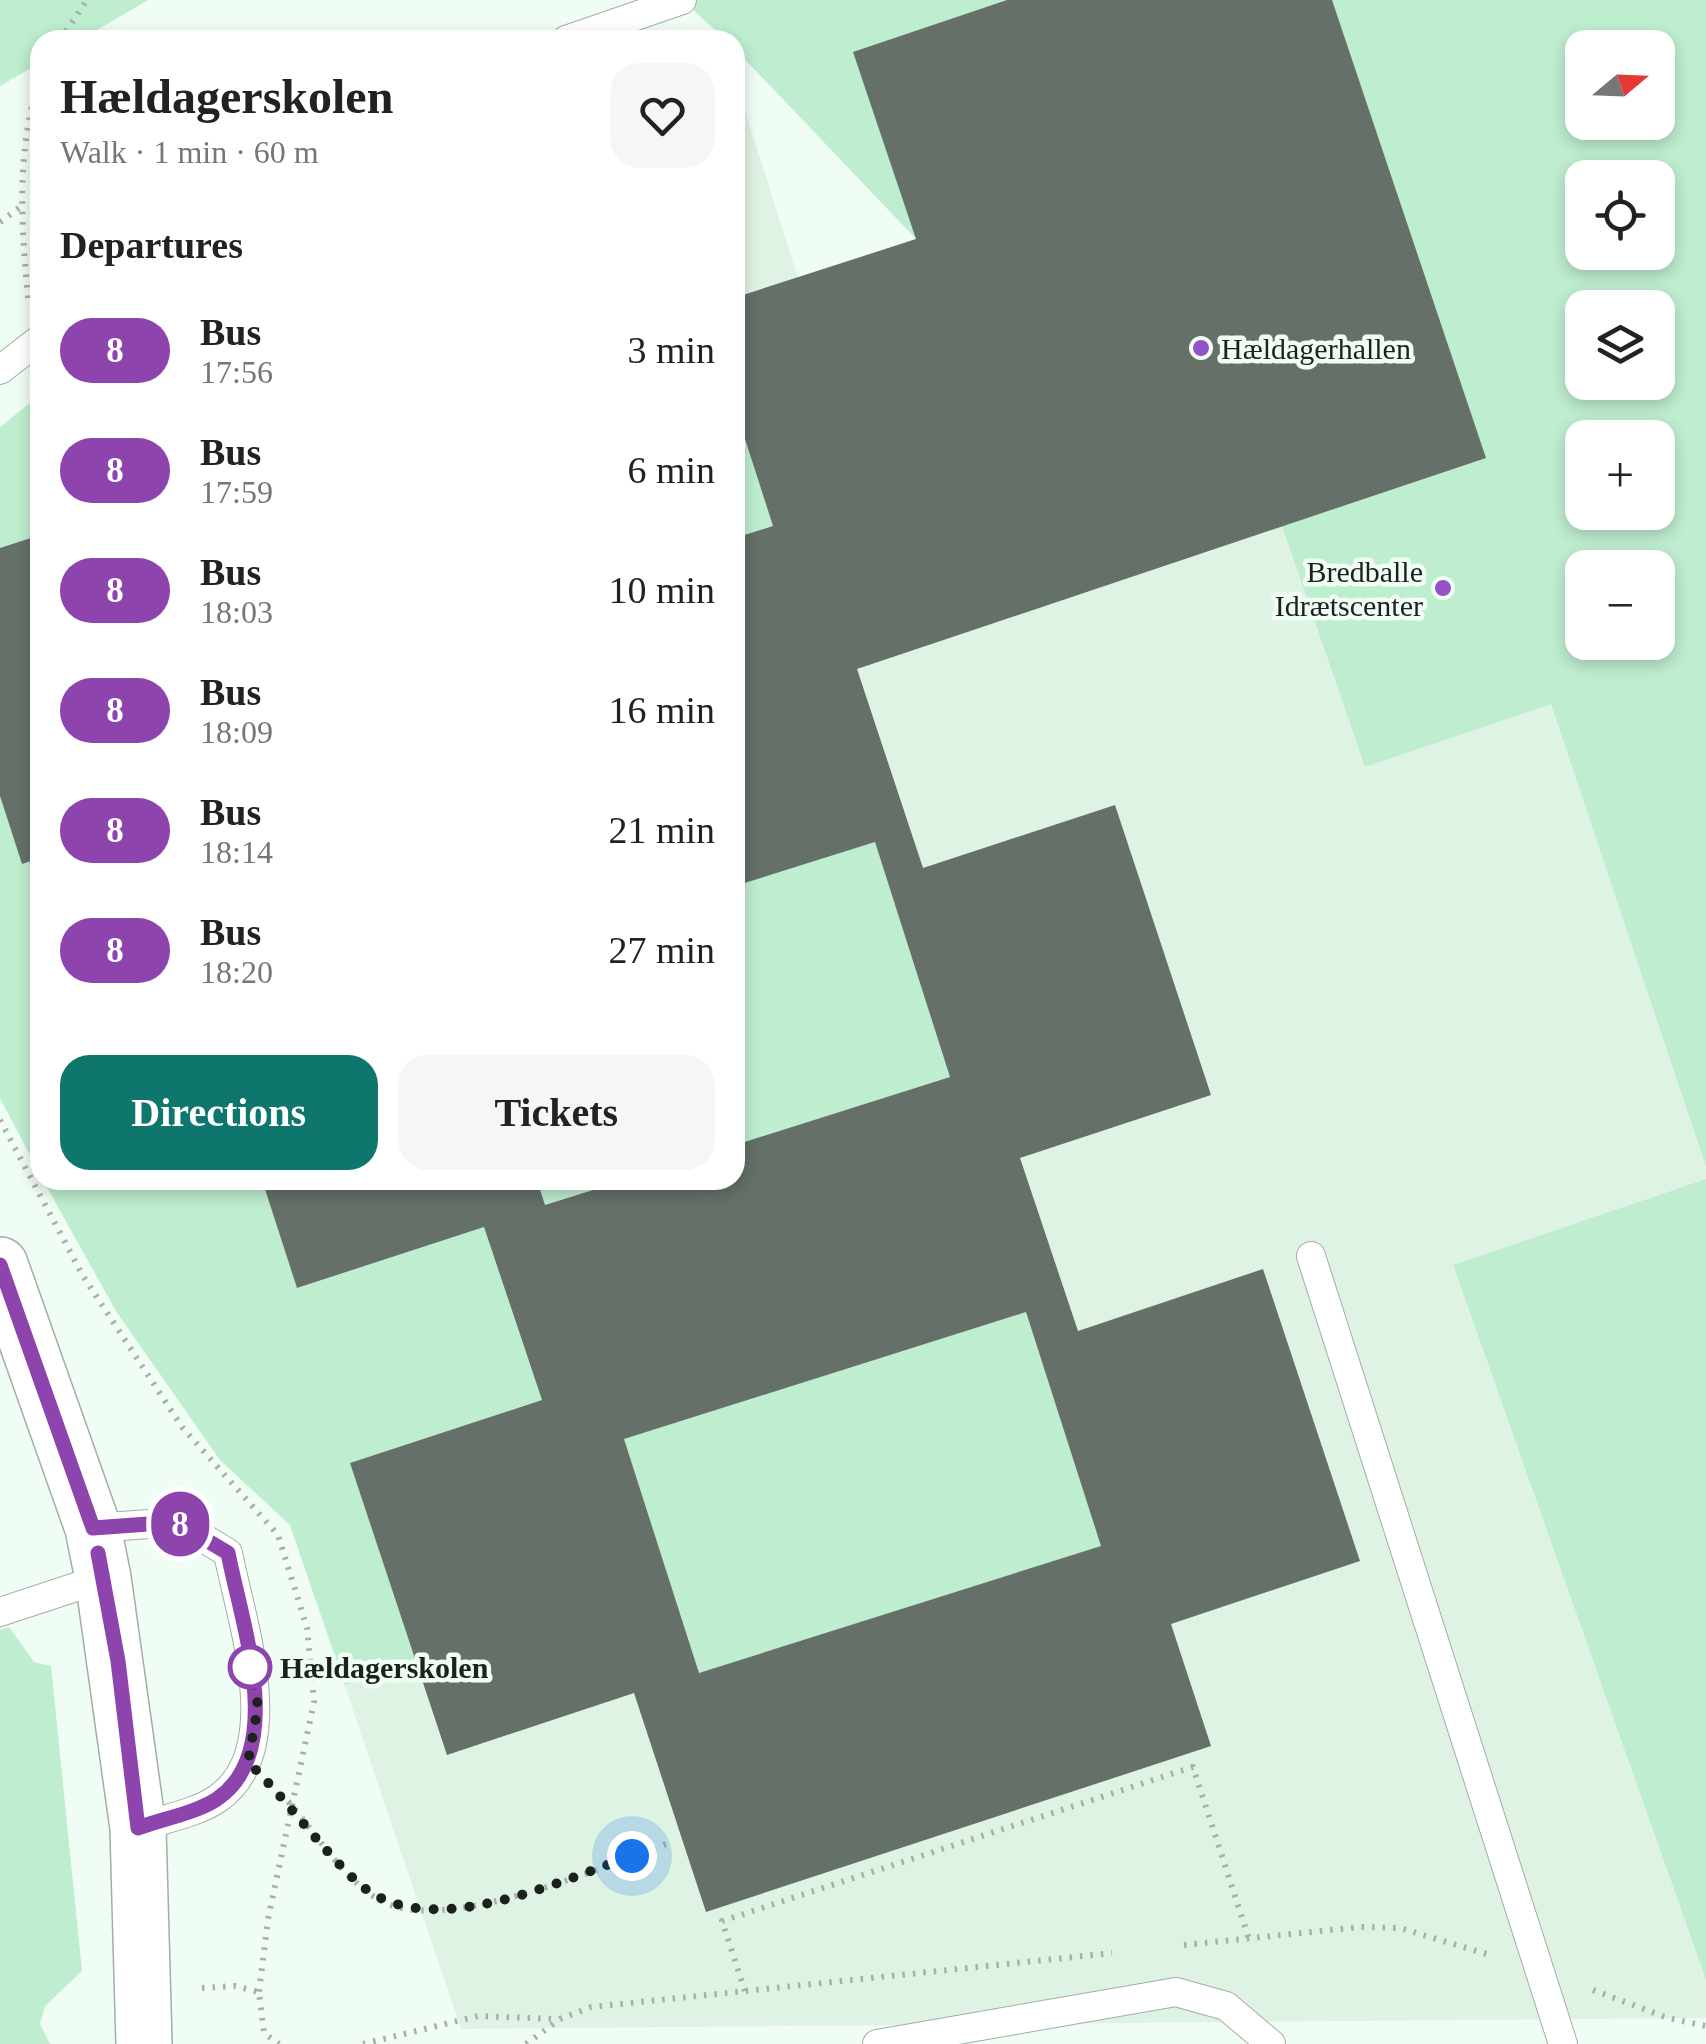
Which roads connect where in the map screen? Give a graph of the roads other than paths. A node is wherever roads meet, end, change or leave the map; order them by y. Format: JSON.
{"nodes":[{"id":1,"x":682,"y":0,"type":"edge"},
{"id":2,"x":595,"y":30,"type":"edge"},
{"id":3,"x":30,"y":347,"type":"edge"},
{"id":4,"x":0,"y":370,"type":"edge"},
{"id":5,"x":1311,"y":1256,"type":"dead end"},
{"id":6,"x":0,"y":1266,"type":"edge"},
{"id":7,"x":98,"y":1553,"type":"junction"},
{"id":8,"x":0,"y":1612,"type":"edge"},
{"id":9,"x":138,"y":1828,"type":"junction"},
{"id":10,"x":142,"y":2018,"type":"edge"},
{"id":11,"x":878,"y":2044,"type":"edge"},
{"id":12,"x":1271,"y":2044,"type":"edge"},
{"id":13,"x":1563,"y":2044,"type":"edge"}],
"edges":[{"from":1,"to":2,"type":"lane"},
{"from":3,"to":4,"type":"lane"},
{"from":5,"to":13,"type":"lane"},
{"from":6,"to":7,"type":"street"},
{"from":7,"to":8,"type":"lane"},
{"from":7,"to":9,"type":"street"},
{"from":7,"to":9,"type":"lane"},
{"from":9,"to":10,"type":"street"},
{"from":11,"to":12,"type":"lane"}]}
